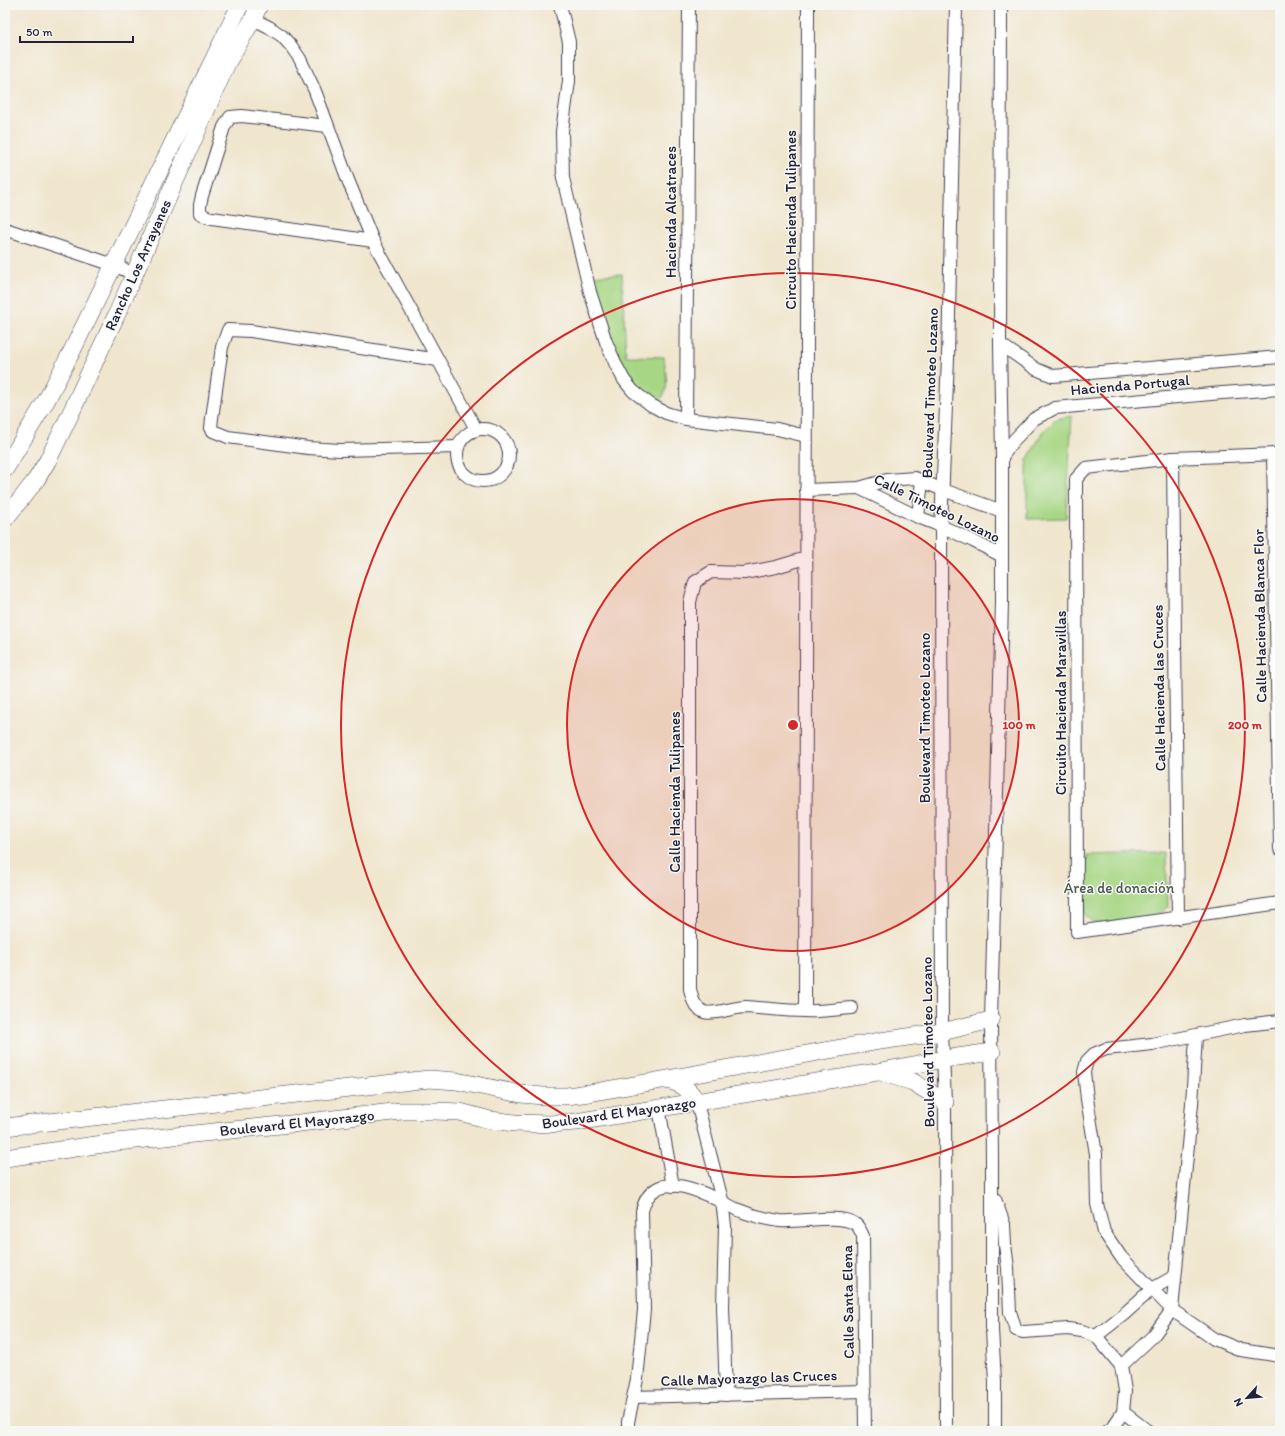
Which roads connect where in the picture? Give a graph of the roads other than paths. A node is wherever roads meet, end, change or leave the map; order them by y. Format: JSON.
{"nodes":[{"id":1,"x":240,"y":5,"type":"edge"},
{"id":2,"x":560,"y":5,"type":"edge"},
{"id":3,"x":689,"y":5,"type":"edge"},
{"id":4,"x":808,"y":5,"type":"edge"},
{"id":5,"x":956,"y":5,"type":"edge"},
{"id":6,"x":1001,"y":5,"type":"edge"},
{"id":7,"x":256,"y":12,"type":"edge"},
{"id":8,"x":327,"y":126,"type":"junction"},
{"id":9,"x":5,"y":229,"type":"edge"},
{"id":10,"x":373,"y":241,"type":"junction"},
{"id":11,"x":114,"y":265,"type":"junction"},
{"id":12,"x":134,"y":274,"type":"junction"},
{"id":13,"x":1000,"y":344,"type":"junction"},
{"id":14,"x":1280,"y":357,"type":"edge"},
{"id":15,"x":438,"y":360,"type":"junction"},
{"id":16,"x":1280,"y":389,"type":"edge"},
{"id":17,"x":686,"y":419,"type":"junction"},
{"id":18,"x":476,"y":429,"type":"junction"},
{"id":19,"x":806,"y":436,"type":"junction"},
{"id":20,"x":458,"y":447,"type":"junction"},
{"id":21,"x":1276,"y":454,"type":"edge"},
{"id":22,"x":1002,"y":457,"type":"junction"},
{"id":23,"x":1173,"y":458,"type":"junction"},
{"id":24,"x":5,"y":469,"type":"edge"},
{"id":25,"x":922,"y":481,"type":"junction"},
{"id":26,"x":859,"y":488,"type":"junction"},
{"id":27,"x":806,"y":490,"type":"junction"},
{"id":28,"x":943,"y":490,"type":"junction"},
{"id":29,"x":1002,"y":511,"type":"junction"},
{"id":30,"x":918,"y":517,"type":"junction"},
{"id":31,"x":5,"y":519,"type":"edge"},
{"id":32,"x":940,"y":526,"type":"junction"},
{"id":33,"x":1002,"y":556,"type":"junction"},
{"id":34,"x":806,"y":558,"type":"junction"},
{"id":35,"x":1280,"y":849,"type":"edge"},
{"id":36,"x":1280,"y":903,"type":"edge"},
{"id":37,"x":1178,"y":918,"type":"junction"},
{"id":38,"x":852,"y":1008,"type":"dead end"},
{"id":39,"x":805,"y":1012,"type":"junction"},
{"id":40,"x":991,"y":1020,"type":"junction"},
{"id":41,"x":1280,"y":1021,"type":"edge"},
{"id":42,"x":942,"y":1032,"type":"junction"},
{"id":43,"x":1196,"y":1036,"type":"junction"},
{"id":44,"x":992,"y":1052,"type":"junction"},
{"id":45,"x":944,"y":1059,"type":"junction"},
{"id":46,"x":877,"y":1072,"type":"junction"},
{"id":47,"x":665,"y":1080,"type":"junction"},
{"id":48,"x":946,"y":1102,"type":"junction"},
{"id":49,"x":697,"y":1103,"type":"junction"},
{"id":50,"x":659,"y":1108,"type":"junction"},
{"id":51,"x":5,"y":1127,"type":"edge"},
{"id":52,"x":5,"y":1158,"type":"edge"},
{"id":53,"x":673,"y":1186,"type":"junction"},
{"id":54,"x":992,"y":1192,"type":"junction"},
{"id":55,"x":722,"y":1200,"type":"junction"},
{"id":56,"x":1175,"y":1276,"type":"junction"},
{"id":57,"x":1152,"y":1289,"type":"junction"},
{"id":58,"x":1172,"y":1310,"type":"junction"},
{"id":59,"x":1096,"y":1336,"type":"junction"},
{"id":60,"x":1280,"y":1356,"type":"edge"},
{"id":61,"x":1121,"y":1366,"type":"junction"},
{"id":62,"x":865,"y":1391,"type":"junction"},
{"id":63,"x":726,"y":1395,"type":"junction"},
{"id":64,"x":633,"y":1397,"type":"junction"},
{"id":65,"x":1123,"y":1412,"type":"junction"},
{"id":66,"x":628,"y":1431,"type":"edge"},
{"id":67,"x":865,"y":1431,"type":"edge"},
{"id":68,"x":946,"y":1431,"type":"edge"},
{"id":69,"x":995,"y":1431,"type":"edge"},
{"id":70,"x":1108,"y":1431,"type":"edge"},
{"id":71,"x":1148,"y":1431,"type":"edge"}],
"edges":[{"from":1,"to":11,"type":"street","name":"Rancho Los Arrayanes"},
{"from":2,"to":17,"type":"street"},
{"from":3,"to":17,"type":"street","name":"Hacienda Alcatraces"},
{"from":4,"to":19,"type":"street","name":"Circuito Hacienda Tulipanes"},
{"from":5,"to":28,"type":"street","name":"Boulevard Timoteo Lozano"},
{"from":6,"to":13,"type":"street"},
{"from":7,"to":8,"type":"street"},
{"from":7,"to":12,"type":"street","name":"Rancho Los Arrayanes"},
{"from":8,"to":10,"type":"street"},
{"from":8,"to":10,"type":"street"},
{"from":9,"to":11,"type":"street"},
{"from":10,"to":15,"type":"street"},
{"from":11,"to":12,"type":"street"},
{"from":11,"to":24,"type":"street","name":"Rancho Los Arrayanes"},
{"from":12,"to":31,"type":"street","name":"Rancho Los Arrayanes"},
{"from":13,"to":14,"type":"street","name":"Hacienda Portugal"},
{"from":13,"to":22,"type":"street"},
{"from":15,"to":18,"type":"street"},
{"from":15,"to":20,"type":"street"},
{"from":16,"to":22,"type":"street","name":"Hacienda Portugal"},
{"from":17,"to":19,"type":"street"},
{"from":18,"to":20,"type":"street"},
{"from":18,"to":20,"type":"street"},
{"from":19,"to":27,"type":"street","name":"Circuito Hacienda Tulipanes"},
{"from":21,"to":23,"type":"street","name":"Circuito Hacienda Maravillas"},
{"from":21,"to":35,"type":"street","name":"Calle Hacienda Blanca Flor"},
{"from":22,"to":29,"type":"street"},
{"from":23,"to":37,"type":"street","name":"Calle Hacienda las Cruces"},
{"from":23,"to":37,"type":"street","name":"Circuito Hacienda Maravillas"},
{"from":25,"to":26,"type":"street","name":"Calle Timoteo Lozano"},
{"from":25,"to":28,"type":"street","name":"Calle Timoteo Lozano"},
{"from":25,"to":30,"type":"street"},
{"from":26,"to":27,"type":"street","name":"Calle Timoteo Lozano"},
{"from":26,"to":30,"type":"street","name":"Calle Timoteo Lozano"},
{"from":27,"to":34,"type":"street"},
{"from":28,"to":29,"type":"street","name":"Calle Timoteo Lozano"},
{"from":28,"to":32,"type":"street","name":"Boulevard Timoteo Lozano"},
{"from":29,"to":33,"type":"street"},
{"from":30,"to":32,"type":"street","name":"Calle Timoteo Lozano"},
{"from":32,"to":33,"type":"street","name":"Calle Timoteo Lozano"},
{"from":32,"to":42,"type":"street","name":"Boulevard Timoteo Lozano"},
{"from":33,"to":40,"type":"street"},
{"from":34,"to":39,"type":"street"},
{"from":34,"to":39,"type":"street","name":"Calle Hacienda Tulipanes"},
{"from":36,"to":37,"type":"street","name":"Circuito Hacienda Maravillas"},
{"from":38,"to":39,"type":"street","name":"Calle Hacienda Tulipanes"},
{"from":40,"to":42,"type":"street","name":"Boulevard El Mayorazgo"},
{"from":40,"to":44,"type":"street"},
{"from":41,"to":43,"type":"street"},
{"from":42,"to":45,"type":"street","name":"Boulevard Timoteo Lozano"},
{"from":42,"to":47,"type":"street","name":"Boulevard El Mayorazgo"},
{"from":43,"to":56,"type":"street"},
{"from":43,"to":57,"type":"street"},
{"from":44,"to":45,"type":"street","name":"Boulevard El Mayorazgo"},
{"from":44,"to":54,"type":"street"},
{"from":45,"to":46,"type":"street","name":"Boulevard El Mayorazgo"},
{"from":45,"to":48,"type":"street","name":"Boulevard Timoteo Lozano"},
{"from":46,"to":48,"type":"street"},
{"from":46,"to":49,"type":"street","name":"Boulevard El Mayorazgo"},
{"from":47,"to":49,"type":"street"},
{"from":47,"to":51,"type":"street","name":"Boulevard El Mayorazgo"},
{"from":48,"to":68,"type":"street","name":"Boulevard Timoteo Lozano"},
{"from":49,"to":50,"type":"street","name":"Boulevard El Mayorazgo"},
{"from":49,"to":55,"type":"street"},
{"from":50,"to":52,"type":"street","name":"Boulevard El Mayorazgo"},
{"from":50,"to":53,"type":"street"},
{"from":53,"to":55,"type":"street","name":"Calle Santa Elena"},
{"from":53,"to":64,"type":"street","name":"Calle Santa Elena"},
{"from":54,"to":59,"type":"street"},
{"from":54,"to":69,"type":"street"},
{"from":55,"to":62,"type":"street","name":"Calle Santa Elena"},
{"from":55,"to":63,"type":"street"},
{"from":56,"to":57,"type":"street"},
{"from":56,"to":58,"type":"street"},
{"from":57,"to":58,"type":"street"},
{"from":57,"to":59,"type":"street"},
{"from":58,"to":60,"type":"street"},
{"from":58,"to":61,"type":"street"},
{"from":59,"to":61,"type":"street"},
{"from":61,"to":65,"type":"street"},
{"from":62,"to":63,"type":"street","name":"Calle Mayorazgo las Cruces"},
{"from":62,"to":67,"type":"street","name":"Calle Santa Elena"},
{"from":63,"to":64,"type":"street","name":"Calle Mayorazgo las Cruces"},
{"from":64,"to":66,"type":"street"},
{"from":65,"to":70,"type":"street"},
{"from":65,"to":71,"type":"street"}]}
